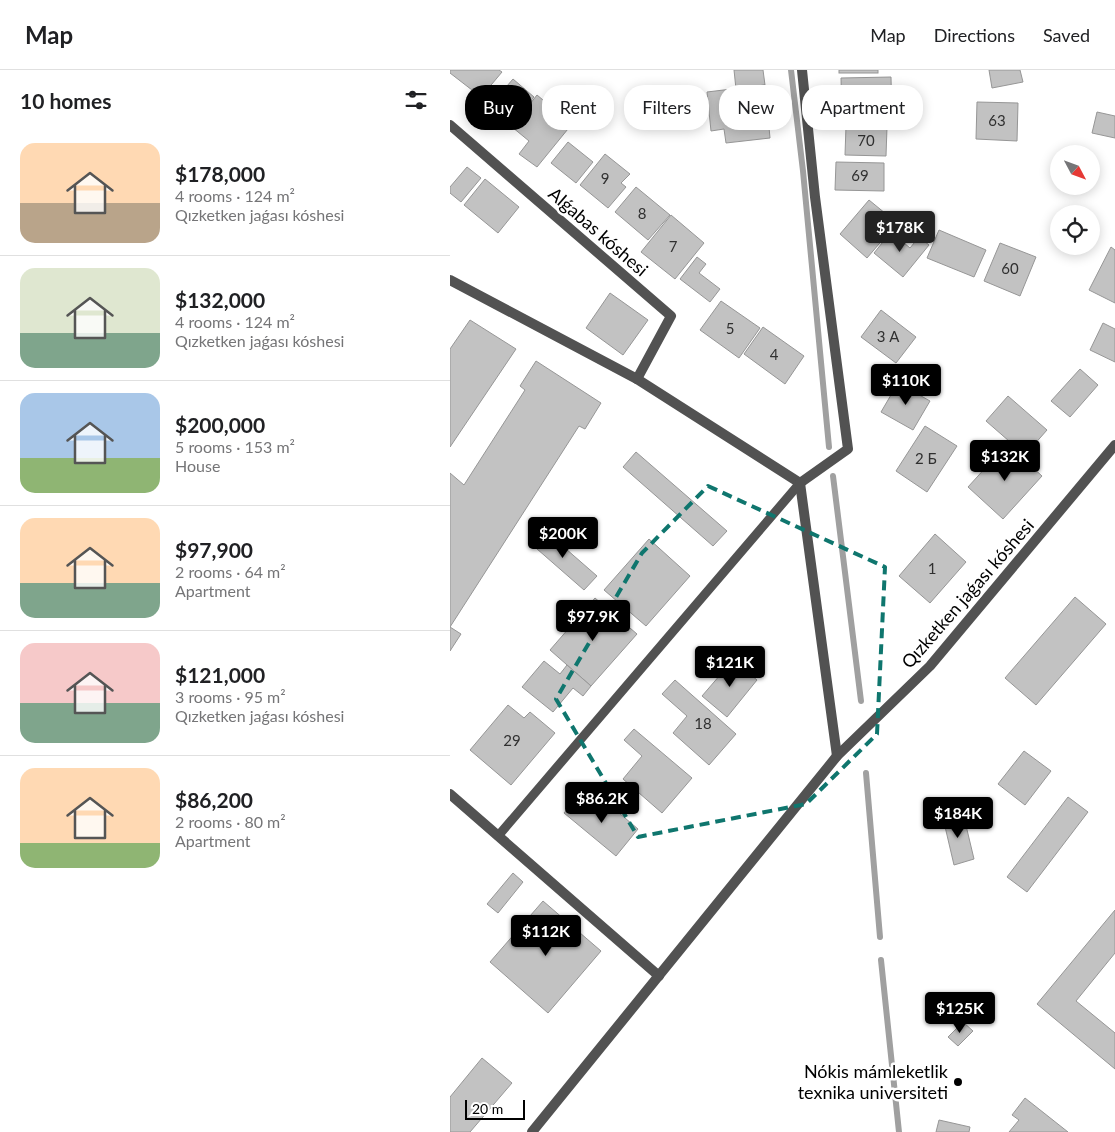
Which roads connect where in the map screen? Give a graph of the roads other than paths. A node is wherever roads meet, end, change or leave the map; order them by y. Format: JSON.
{"nodes":[{"id":1,"x":802,"y":70,"type":"edge"},
{"id":2,"x":450,"y":125,"type":"edge"},
{"id":3,"x":450,"y":280,"type":"edge"},
{"id":4,"x":637,"y":379,"type":"junction"},
{"id":5,"x":1115,"y":445,"type":"edge"},
{"id":6,"x":800,"y":483,"type":"junction"},
{"id":7,"x":837,"y":756,"type":"junction"},
{"id":8,"x":450,"y":794,"type":"edge"},
{"id":9,"x":498,"y":836,"type":"junction"},
{"id":10,"x":659,"y":976,"type":"junction"},
{"id":11,"x":532,"y":1132,"type":"edge"}],
"edges":[{"from":1,"to":6,"type":"street"},
{"from":2,"to":4,"type":"street","name":"Alǵabas kóshesi"},
{"from":3,"to":4,"type":"street"},
{"from":4,"to":6,"type":"street"},
{"from":5,"to":7,"type":"street","name":"Qızketken jaǵası kóshesi"},
{"from":6,"to":7,"type":"street"},
{"from":6,"to":9,"type":"lane"},
{"from":7,"to":10,"type":"street","name":"Qızketken jaǵası kóshesi"},
{"from":8,"to":9,"type":"street"},
{"from":9,"to":10,"type":"street"},
{"from":10,"to":11,"type":"street","name":"Qızketken jaǵası kóshesi"}]}
